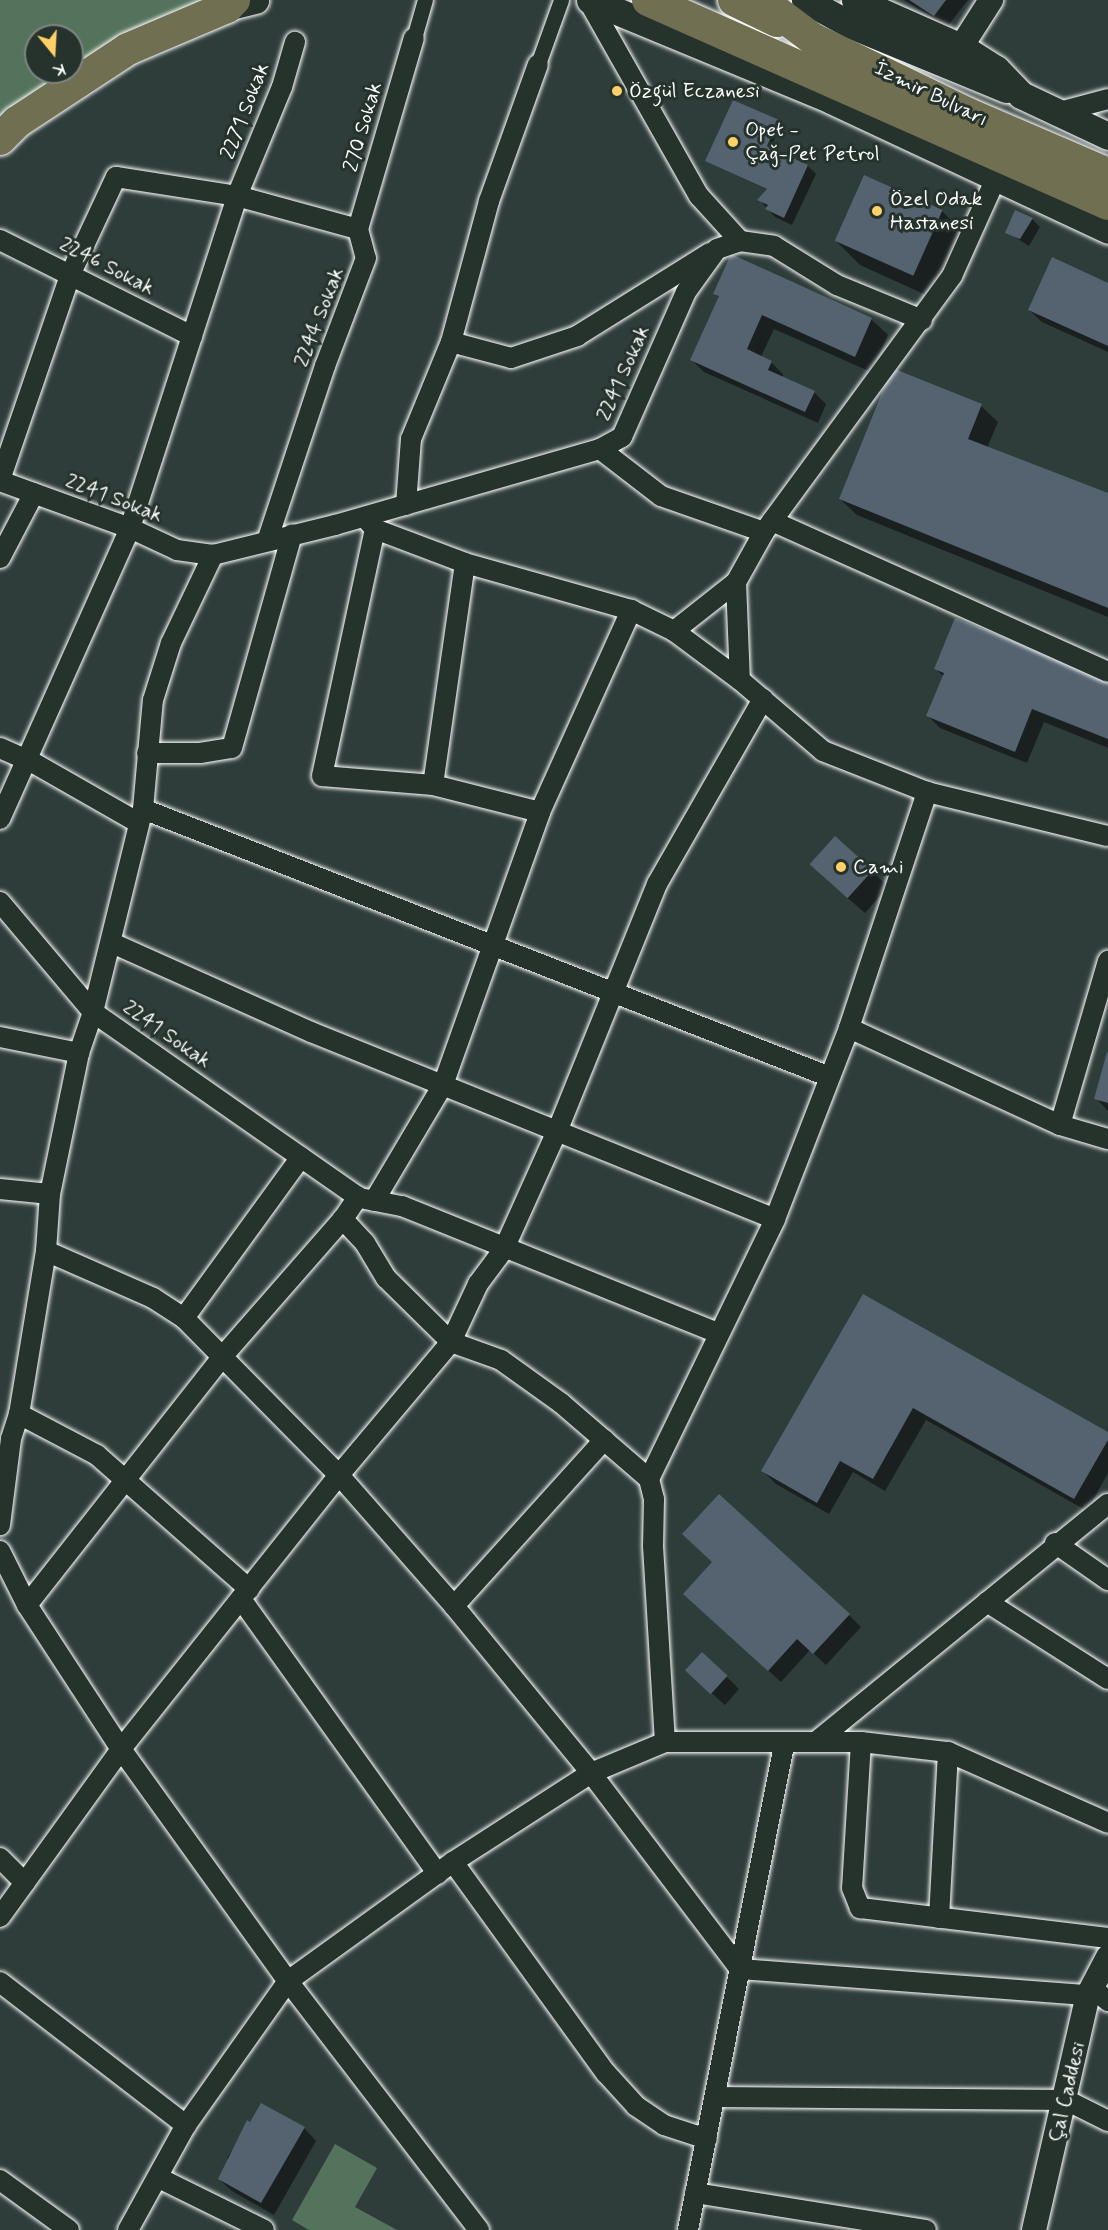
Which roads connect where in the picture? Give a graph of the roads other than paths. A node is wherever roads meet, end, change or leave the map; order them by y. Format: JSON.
{"nodes":[{"id":1,"x":425,"y":0,"type":"edge"},
{"id":2,"x":561,"y":0,"type":"edge"},
{"id":3,"x":589,"y":0,"type":"edge"},
{"id":4,"x":648,"y":0,"type":"edge"},
{"id":5,"x":690,"y":0,"type":"edge"},
{"id":6,"x":734,"y":0,"type":"edge"},
{"id":7,"x":761,"y":0,"type":"edge"},
{"id":8,"x":805,"y":0,"type":"edge"},
{"id":9,"x":991,"y":0,"type":"edge"},
{"id":10,"x":239,"y":2,"type":"edge"},
{"id":11,"x":865,"y":3,"type":"edge"},
{"id":12,"x":414,"y":38,"type":"joint"},
{"id":13,"x":813,"y":39,"type":"junction"},
{"id":14,"x":296,"y":42,"type":"dead end"},
{"id":15,"x":961,"y":47,"type":"junction"},
{"id":16,"x":538,"y":64,"type":"joint"},
{"id":17,"x":814,"y":83,"type":"junction"},
{"id":18,"x":1021,"y":95,"type":"junction"},
{"id":19,"x":1108,"y":99,"type":"edge"},
{"id":20,"x":1059,"y":112,"type":"junction"},
{"id":21,"x":1108,"y":136,"type":"edge"},
{"id":22,"x":0,"y":140,"type":"edge"},
{"id":23,"x":1108,"y":174,"type":"edge"},
{"id":24,"x":996,"y":178,"type":"junction"},
{"id":25,"x":237,"y":196,"type":"junction"},
{"id":26,"x":1108,"y":204,"type":"edge"},
{"id":27,"x":358,"y":229,"type":"junction"},
{"id":28,"x":1108,"y":230,"type":"edge"},
{"id":29,"x":0,"y":240,"type":"edge"},
{"id":30,"x":740,"y":241,"type":"junction"},
{"id":31,"x":717,"y":249,"type":"junction"},
{"id":32,"x":71,"y":273,"type":"junction"},
{"id":33,"x":922,"y":320,"type":"junction"},
{"id":34,"x":192,"y":336,"type":"junction"},
{"id":35,"x":451,"y":342,"type":"junction"},
{"id":36,"x":600,"y":449,"type":"junction"},
{"id":37,"x":0,"y":480,"type":"edge"},
{"id":38,"x":34,"y":493,"type":"junction"},
{"id":39,"x":406,"y":505,"type":"junction"},
{"id":40,"x":370,"y":523,"type":"junction"},
{"id":41,"x":768,"y":527,"type":"junction"},
{"id":42,"x":130,"y":528,"type":"junction"},
{"id":43,"x":292,"y":534,"type":"junction"},
{"id":44,"x":267,"y":541,"type":"junction"},
{"id":45,"x":213,"y":555,"type":"junction"},
{"id":46,"x":0,"y":558,"type":"edge"},
{"id":47,"x":465,"y":563,"type":"junction"},
{"id":48,"x":736,"y":582,"type":"junction"},
{"id":49,"x":631,"y":610,"type":"junction"},
{"id":50,"x":674,"y":632,"type":"junction"},
{"id":51,"x":1108,"y":672,"type":"edge"},
{"id":52,"x":740,"y":680,"type":"junction"},
{"id":53,"x":763,"y":699,"type":"junction"},
{"id":54,"x":0,"y":748,"type":"edge"},
{"id":55,"x":147,"y":753,"type":"junction"},
{"id":56,"x":26,"y":759,"type":"junction"},
{"id":57,"x":433,"y":785,"type":"junction"},
{"id":58,"x":927,"y":792,"type":"junction"},
{"id":59,"x":540,"y":812,"type":"junction"},
{"id":60,"x":140,"y":815,"type":"junction"},
{"id":61,"x":0,"y":819,"type":"edge"},
{"id":62,"x":1108,"y":836,"type":"edge"},
{"id":63,"x":0,"y":902,"type":"edge"},
{"id":64,"x":112,"y":943,"type":"junction"},
{"id":65,"x":492,"y":947,"type":"junction"},
{"id":66,"x":1108,"y":961,"type":"edge"},
{"id":67,"x":612,"y":992,"type":"junction"},
{"id":68,"x":93,"y":1012,"type":"junction"},
{"id":69,"x":849,"y":1028,"type":"junction"},
{"id":70,"x":0,"y":1037,"type":"edge"},
{"id":71,"x":79,"y":1053,"type":"junction"},
{"id":72,"x":830,"y":1077,"type":"junction"},
{"id":73,"x":442,"y":1085,"type":"junction"},
{"id":74,"x":1060,"y":1125,"type":"junction"},
{"id":75,"x":557,"y":1131,"type":"junction"},
{"id":76,"x":1108,"y":1139,"type":"edge"},
{"id":77,"x":301,"y":1157,"type":"junction"},
{"id":78,"x":0,"y":1190,"type":"edge"},
{"id":79,"x":50,"y":1194,"type":"junction"},
{"id":80,"x":366,"y":1199,"type":"junction"},
{"id":81,"x":775,"y":1219,"type":"junction"},
{"id":82,"x":343,"y":1220,"type":"junction"},
{"id":83,"x":504,"y":1249,"type":"junction"},
{"id":84,"x":46,"y":1251,"type":"junction"},
{"id":85,"x":184,"y":1318,"type":"junction"},
{"id":86,"x":718,"y":1333,"type":"junction"},
{"id":87,"x":451,"y":1342,"type":"junction"},
{"id":88,"x":222,"y":1357,"type":"junction"},
{"id":89,"x":18,"y":1414,"type":"junction"},
{"id":90,"x":5,"y":1432,"type":"edge"},
{"id":91,"x":604,"y":1440,"type":"junction"},
{"id":92,"x":339,"y":1475,"type":"junction"},
{"id":93,"x":649,"y":1479,"type":"junction"},
{"id":94,"x":122,"y":1480,"type":"junction"},
{"id":95,"x":1108,"y":1504,"type":"edge"},
{"id":96,"x":0,"y":1525,"type":"edge"},
{"id":97,"x":1055,"y":1543,"type":"junction"},
{"id":98,"x":0,"y":1551,"type":"edge"},
{"id":99,"x":1108,"y":1580,"type":"edge"},
{"id":100,"x":245,"y":1594,"type":"junction"},
{"id":101,"x":987,"y":1602,"type":"junction"},
{"id":102,"x":27,"y":1605,"type":"junction"},
{"id":103,"x":454,"y":1606,"type":"junction"},
{"id":104,"x":1108,"y":1678,"type":"edge"},
{"id":105,"x":817,"y":1741,"type":"junction"},
{"id":106,"x":665,"y":1742,"type":"junction"},
{"id":107,"x":861,"y":1742,"type":"junction"},
{"id":108,"x":784,"y":1745,"type":"junction"},
{"id":109,"x":122,"y":1749,"type":"junction"},
{"id":110,"x":948,"y":1752,"type":"junction"},
{"id":111,"x":591,"y":1773,"type":"junction"},
{"id":112,"x":1108,"y":1823,"type":"edge"},
{"id":113,"x":0,"y":1858,"type":"edge"},
{"id":114,"x":445,"y":1868,"type":"junction"},
{"id":115,"x":24,"y":1883,"type":"junction"},
{"id":116,"x":0,"y":1917,"type":"edge"},
{"id":117,"x":939,"y":1918,"type":"junction"},
{"id":118,"x":1108,"y":1938,"type":"edge"},
{"id":119,"x":1108,"y":1957,"type":"edge"},
{"id":120,"x":740,"y":1969,"type":"junction"},
{"id":121,"x":288,"y":1981,"type":"junction"},
{"id":122,"x":0,"y":1982,"type":"edge"},
{"id":123,"x":1096,"y":1995,"type":"edge"},
{"id":124,"x":715,"y":2097,"type":"junction"},
{"id":125,"x":1066,"y":2100,"type":"junction"},
{"id":126,"x":1108,"y":2121,"type":"edge"},
{"id":127,"x":186,"y":2125,"type":"junction"},
{"id":128,"x":706,"y":2139,"type":"junction"},
{"id":129,"x":159,"y":2178,"type":"junction"},
{"id":130,"x":0,"y":2180,"type":"edge"},
{"id":131,"x":695,"y":2193,"type":"junction"},
{"id":132,"x":474,"y":2228,"type":"edge"},
{"id":133,"x":69,"y":2230,"type":"edge"},
{"id":134,"x":128,"y":2230,"type":"edge"},
{"id":135,"x":264,"y":2230,"type":"edge"},
{"id":136,"x":688,"y":2230,"type":"edge"},
{"id":137,"x":926,"y":2230,"type":"edge"},
{"id":138,"x":1034,"y":2230,"type":"edge"}],
"edges":[{"from":1,"to":12,"type":"street"},
{"from":2,"to":16,"type":"street"},
{"from":3,"to":17,"type":"main road"},
{"from":3,"to":30,"type":"street"},
{"from":4,"to":17,"type":"main road","name":"İzmir Bulvarı"},
{"from":5,"to":17,"type":"main road"},
{"from":6,"to":13,"type":"main road"},
{"from":7,"to":13,"type":"main road","name":"İzmir Bulvarı"},
{"from":8,"to":18,"type":"main road"},
{"from":9,"to":15,"type":"street"},
{"from":10,"to":22,"type":"main road"},
{"from":11,"to":15,"type":"main road"},
{"from":12,"to":27,"type":"street","name":"270 Sokak"},
{"from":13,"to":23,"type":"main road","name":"İzmir Bulvarı"},
{"from":14,"to":25,"type":"street","name":"2271 Sokak"},
{"from":15,"to":18,"type":"main road"},
{"from":16,"to":35,"type":"street"},
{"from":17,"to":24,"type":"main road"},
{"from":17,"to":26,"type":"main road","name":"İzmir Bulvarı"},
{"from":18,"to":20,"type":"main road"},
{"from":19,"to":20,"type":"street"},
{"from":20,"to":21,"type":"main road"},
{"from":24,"to":28,"type":"main road"},
{"from":24,"to":33,"type":"street"},
{"from":25,"to":27,"type":"street"},
{"from":25,"to":32,"type":"street"},
{"from":25,"to":34,"type":"street","name":"2271 Sokak"},
{"from":27,"to":44,"type":"street","name":"2244 Sokak"},
{"from":29,"to":32,"type":"street","name":"2246 Sokak"},
{"from":30,"to":31,"type":"street"},
{"from":30,"to":33,"type":"street"},
{"from":31,"to":35,"type":"street"},
{"from":31,"to":36,"type":"street","name":"2241 Sokak"},
{"from":32,"to":34,"type":"street","name":"2246 Sokak"},
{"from":32,"to":37,"type":"street"},
{"from":33,"to":41,"type":"street"},
{"from":34,"to":42,"type":"street","name":"2271 Sokak"},
{"from":35,"to":39,"type":"street"},
{"from":36,"to":39,"type":"street","name":"2241 Sokak"},
{"from":36,"to":41,"type":"street"},
{"from":37,"to":38,"type":"street","name":"2241 Sokak"},
{"from":38,"to":42,"type":"street","name":"2241 Sokak"},
{"from":38,"to":46,"type":"street"},
{"from":39,"to":40,"type":"street","name":"2241 Sokak"},
{"from":40,"to":43,"type":"street","name":"2241 Sokak"},
{"from":40,"to":47,"type":"street"},
{"from":40,"to":57,"type":"street"},
{"from":41,"to":48,"type":"street"},
{"from":41,"to":51,"type":"street"},
{"from":42,"to":45,"type":"street","name":"2241 Sokak"},
{"from":42,"to":56,"type":"street","name":"2271 Sokak"},
{"from":43,"to":44,"type":"street","name":"2241 Sokak"},
{"from":43,"to":55,"type":"street"},
{"from":44,"to":45,"type":"street","name":"2241 Sokak"},
{"from":45,"to":55,"type":"street","name":"2241 Sokak"},
{"from":47,"to":49,"type":"street"},
{"from":47,"to":57,"type":"street"},
{"from":48,"to":50,"type":"street"},
{"from":48,"to":52,"type":"street"},
{"from":49,"to":50,"type":"street"},
{"from":49,"to":59,"type":"street"},
{"from":50,"to":52,"type":"street"},
{"from":52,"to":53,"type":"street"},
{"from":53,"to":58,"type":"street"},
{"from":53,"to":67,"type":"street"},
{"from":54,"to":56,"type":"street"},
{"from":55,"to":60,"type":"street","name":"2241 Sokak"},
{"from":56,"to":60,"type":"street"},
{"from":56,"to":61,"type":"street","name":"2271 Sokak"},
{"from":57,"to":59,"type":"street"},
{"from":58,"to":62,"type":"street"},
{"from":58,"to":69,"type":"street"},
{"from":59,"to":65,"type":"street"},
{"from":60,"to":64,"type":"street","name":"2241 Sokak"},
{"from":60,"to":65,"type":"street"},
{"from":63,"to":68,"type":"street"},
{"from":64,"to":68,"type":"street","name":"2241 Sokak"},
{"from":64,"to":73,"type":"street"},
{"from":65,"to":67,"type":"street"},
{"from":65,"to":73,"type":"street"},
{"from":66,"to":74,"type":"street"},
{"from":67,"to":72,"type":"street"},
{"from":67,"to":75,"type":"street"},
{"from":68,"to":71,"type":"street"},
{"from":68,"to":77,"type":"street","name":"2241 Sokak"},
{"from":69,"to":72,"type":"street"},
{"from":69,"to":74,"type":"street"},
{"from":70,"to":71,"type":"street"},
{"from":71,"to":79,"type":"street"},
{"from":72,"to":81,"type":"street"},
{"from":73,"to":75,"type":"street"},
{"from":73,"to":80,"type":"street"},
{"from":74,"to":76,"type":"street"},
{"from":75,"to":81,"type":"street"},
{"from":75,"to":83,"type":"street"},
{"from":77,"to":80,"type":"street","name":"2241 Sokak"},
{"from":77,"to":85,"type":"street"},
{"from":78,"to":79,"type":"street"},
{"from":79,"to":84,"type":"street"},
{"from":80,"to":82,"type":"street"},
{"from":80,"to":83,"type":"street"},
{"from":81,"to":86,"type":"street"},
{"from":82,"to":87,"type":"street"},
{"from":82,"to":88,"type":"street"},
{"from":83,"to":86,"type":"street"},
{"from":83,"to":87,"type":"street"},
{"from":84,"to":85,"type":"street"},
{"from":84,"to":89,"type":"street"},
{"from":85,"to":88,"type":"street"},
{"from":86,"to":93,"type":"street"},
{"from":87,"to":91,"type":"street"},
{"from":87,"to":92,"type":"street"},
{"from":88,"to":92,"type":"street"},
{"from":88,"to":94,"type":"street"},
{"from":89,"to":90,"type":"street"},
{"from":89,"to":94,"type":"street"},
{"from":90,"to":96,"type":"street"},
{"from":91,"to":93,"type":"street"},
{"from":91,"to":103,"type":"street"},
{"from":92,"to":100,"type":"street"},
{"from":92,"to":103,"type":"street"},
{"from":93,"to":106,"type":"street"},
{"from":94,"to":100,"type":"street"},
{"from":94,"to":102,"type":"street"},
{"from":95,"to":97,"type":"street"},
{"from":97,"to":99,"type":"street"},
{"from":97,"to":101,"type":"street"},
{"from":98,"to":102,"type":"street"},
{"from":100,"to":109,"type":"street"},
{"from":100,"to":114,"type":"street"},
{"from":101,"to":104,"type":"street"},
{"from":101,"to":105,"type":"street"},
{"from":102,"to":109,"type":"street"},
{"from":103,"to":111,"type":"street"},
{"from":105,"to":107,"type":"street"},
{"from":105,"to":108,"type":"street"},
{"from":106,"to":108,"type":"street"},
{"from":106,"to":111,"type":"street"},
{"from":107,"to":110,"type":"street"},
{"from":107,"to":117,"type":"street"},
{"from":108,"to":120,"type":"street"},
{"from":109,"to":115,"type":"street"},
{"from":109,"to":121,"type":"street"},
{"from":110,"to":112,"type":"street"},
{"from":110,"to":117,"type":"street"},
{"from":111,"to":114,"type":"street"},
{"from":111,"to":120,"type":"street"},
{"from":113,"to":115,"type":"street"},
{"from":114,"to":121,"type":"street"},
{"from":114,"to":128,"type":"street"},
{"from":115,"to":116,"type":"street"},
{"from":117,"to":118,"type":"street"},
{"from":119,"to":123,"type":"street","name":"Çal Caddesi"},
{"from":120,"to":123,"type":"street"},
{"from":120,"to":124,"type":"street"},
{"from":121,"to":127,"type":"street"},
{"from":121,"to":132,"type":"street"},
{"from":122,"to":127,"type":"street"},
{"from":123,"to":125,"type":"street","name":"Çal Caddesi"},
{"from":124,"to":125,"type":"street"},
{"from":124,"to":128,"type":"street"},
{"from":125,"to":126,"type":"street"},
{"from":125,"to":138,"type":"street","name":"Çal Caddesi"},
{"from":127,"to":129,"type":"street"},
{"from":128,"to":131,"type":"street"},
{"from":129,"to":134,"type":"street"},
{"from":129,"to":135,"type":"street"},
{"from":130,"to":133,"type":"street"},
{"from":131,"to":136,"type":"street"},
{"from":131,"to":137,"type":"street"}]}
